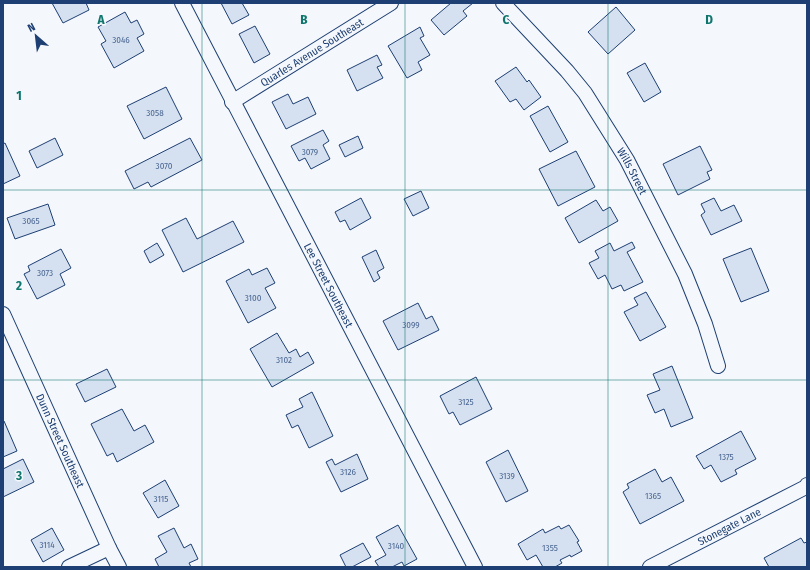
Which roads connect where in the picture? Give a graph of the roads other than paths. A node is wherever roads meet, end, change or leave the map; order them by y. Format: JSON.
{"nodes":[{"id":1,"x":182,"y":3,"type":"edge"},
{"id":2,"x":391,"y":3,"type":"edge"},
{"id":3,"x":503,"y":3,"type":"edge"},
{"id":4,"x":232,"y":102,"type":"junction"},
{"id":5,"x":3,"y":314,"type":"edge"},
{"id":6,"x":718,"y":366,"type":"dead end"},
{"id":7,"x":807,"y":485,"type":"edge"},
{"id":8,"x":109,"y":548,"type":"junction"},
{"id":9,"x":69,"y":567,"type":"edge"},
{"id":10,"x":119,"y":567,"type":"edge"},
{"id":11,"x":475,"y":567,"type":"edge"},
{"id":12,"x":650,"y":567,"type":"edge"}],
"edges":[{"from":1,"to":4,"type":"street","name":"Lee Street Southeast"},
{"from":2,"to":4,"type":"street","name":"Quarles Avenue Southeast"},
{"from":3,"to":6,"type":"street","name":"Wills Street"},
{"from":4,"to":11,"type":"street","name":"Lee Street Southeast"},
{"from":5,"to":8,"type":"street","name":"Dunn Street Southeast"},
{"from":7,"to":12,"type":"street","name":"Stonegate Lane"},
{"from":8,"to":9,"type":"street"},
{"from":8,"to":10,"type":"street","name":"Dunn Street Southeast"}]}
